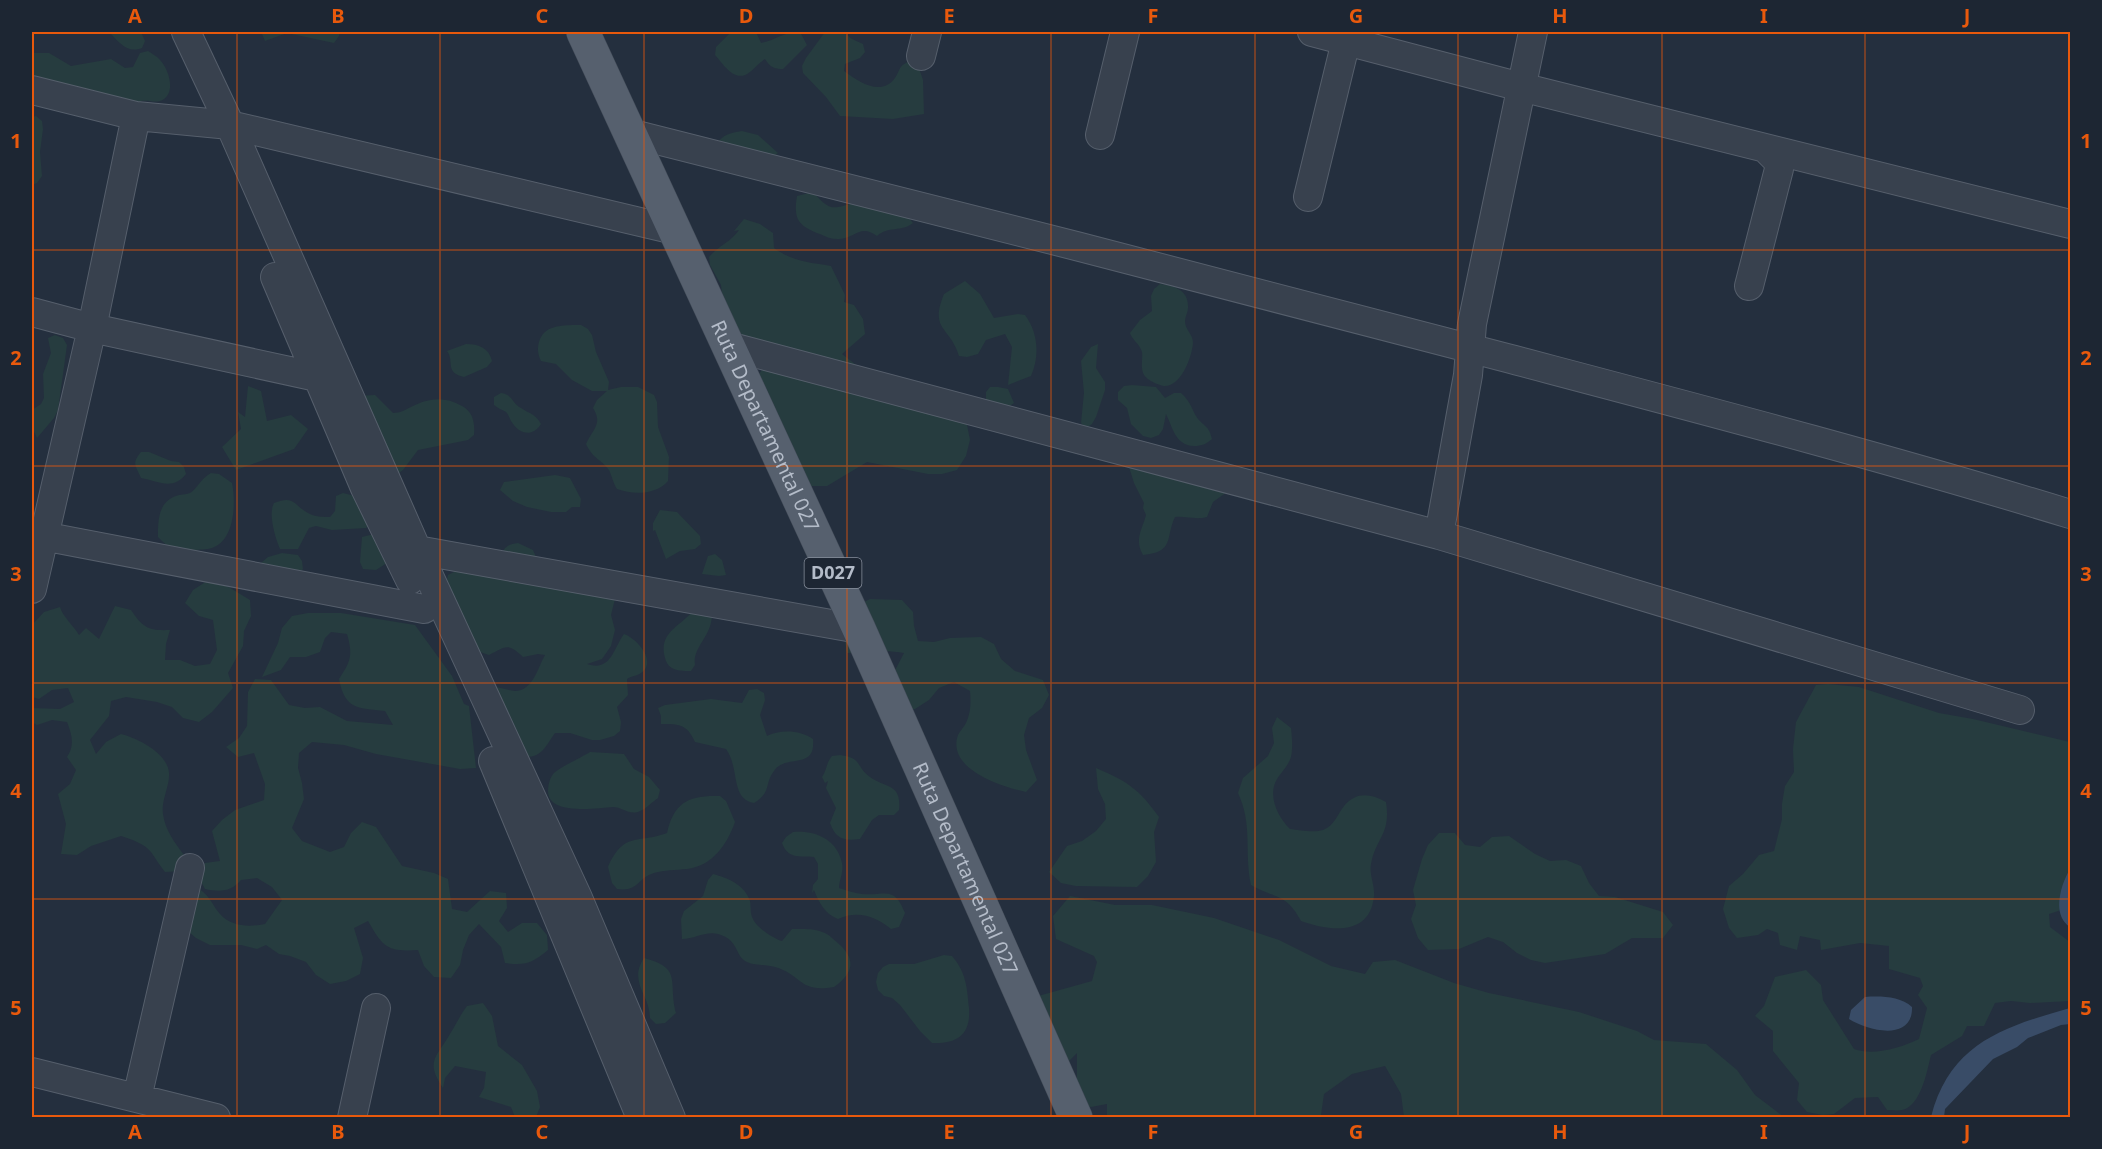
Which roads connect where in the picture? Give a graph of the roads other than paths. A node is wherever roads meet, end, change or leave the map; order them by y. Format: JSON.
{"nodes":[{"id":1,"x":166,"y":32,"type":"edge"},
{"id":2,"x":186,"y":32,"type":"edge"},
{"id":3,"x":583,"y":32,"type":"edge"},
{"id":4,"x":1125,"y":32,"type":"edge"},
{"id":5,"x":1312,"y":32,"type":"edge"},
{"id":6,"x":1533,"y":32,"type":"edge"},
{"id":7,"x":1346,"y":41,"type":"junction"},
{"id":8,"x":1521,"y":87,"type":"junction"},
{"id":9,"x":32,"y":90,"type":"edge"},
{"id":10,"x":136,"y":116,"type":"junction"},
{"id":11,"x":219,"y":124,"type":"junction"},
{"id":12,"x":629,"y":133,"type":"junction"},
{"id":13,"x":1100,"y":135,"type":"dead end"},
{"id":14,"x":1765,"y":148,"type":"junction"},
{"id":15,"x":1308,"y":197,"type":"dead end"},
{"id":16,"x":2070,"y":224,"type":"edge"},
{"id":17,"x":674,"y":230,"type":"junction"},
{"id":18,"x":1749,"y":286,"type":"dead end"},
{"id":19,"x":32,"y":312,"type":"edge"},
{"id":20,"x":92,"y":328,"type":"junction"},
{"id":21,"x":728,"y":346,"type":"junction"},
{"id":22,"x":1470,"y":348,"type":"junction"},
{"id":23,"x":317,"y":377,"type":"junction"},
{"id":24,"x":2070,"y":514,"type":"edge"},
{"id":25,"x":1439,"y":535,"type":"junction"},
{"id":26,"x":38,"y":536,"type":"edge"},
{"id":27,"x":417,"y":550,"type":"junction"},
{"id":28,"x":32,"y":589,"type":"edge"},
{"id":29,"x":424,"y":609,"type":"junction"},
{"id":30,"x":859,"y":629,"type":"junction"},
{"id":31,"x":2020,"y":711,"type":"dead end"},
{"id":32,"x":190,"y":868,"type":"dead end"},
{"id":33,"x":376,"y":1008,"type":"dead end"},
{"id":34,"x":32,"y":1072,"type":"edge"},
{"id":35,"x":136,"y":1098,"type":"junction"},
{"id":36,"x":216,"y":1118,"type":"edge"},
{"id":37,"x":352,"y":1118,"type":"edge"},
{"id":38,"x":641,"y":1118,"type":"edge"},
{"id":39,"x":671,"y":1118,"type":"edge"},
{"id":40,"x":1076,"y":1118,"type":"edge"}],
"edges":[{"from":1,"to":11,"type":"street"},
{"from":2,"to":11,"type":"street"},
{"from":3,"to":12,"type":"main road","name":"Ruta Departamental 027","number":"D027"},
{"from":4,"to":13,"type":"street"},
{"from":5,"to":7,"type":"street"},
{"from":6,"to":8,"type":"street"},
{"from":7,"to":8,"type":"street"},
{"from":7,"to":15,"type":"street"},
{"from":8,"to":14,"type":"street"},
{"from":8,"to":22,"type":"street"},
{"from":9,"to":10,"type":"street"},
{"from":10,"to":11,"type":"street"},
{"from":10,"to":20,"type":"street"},
{"from":11,"to":17,"type":"street"},
{"from":11,"to":23,"type":"street"},
{"from":11,"to":27,"type":"street"},
{"from":12,"to":17,"type":"main road","name":"Ruta Departamental 027","number":"D027"},
{"from":12,"to":22,"type":"street"},
{"from":14,"to":16,"type":"street"},
{"from":14,"to":18,"type":"street"},
{"from":17,"to":21,"type":"main road","name":"Ruta Departamental 027","number":"D027"},
{"from":19,"to":20,"type":"street"},
{"from":20,"to":23,"type":"street"},
{"from":20,"to":26,"type":"street"},
{"from":21,"to":25,"type":"street"},
{"from":21,"to":30,"type":"main road","name":"Ruta Departamental 027","number":"D027"},
{"from":22,"to":24,"type":"street"},
{"from":22,"to":25,"type":"street"},
{"from":23,"to":29,"type":"street"},
{"from":25,"to":31,"type":"street"},
{"from":26,"to":28,"type":"street"},
{"from":26,"to":29,"type":"street"},
{"from":27,"to":30,"type":"street"},
{"from":27,"to":39,"type":"street"},
{"from":29,"to":38,"type":"street"},
{"from":30,"to":40,"type":"main road","name":"Ruta Departamental 027","number":"D027"},
{"from":32,"to":35,"type":"street"},
{"from":33,"to":37,"type":"street"},
{"from":34,"to":35,"type":"street"},
{"from":35,"to":36,"type":"street"}]}
